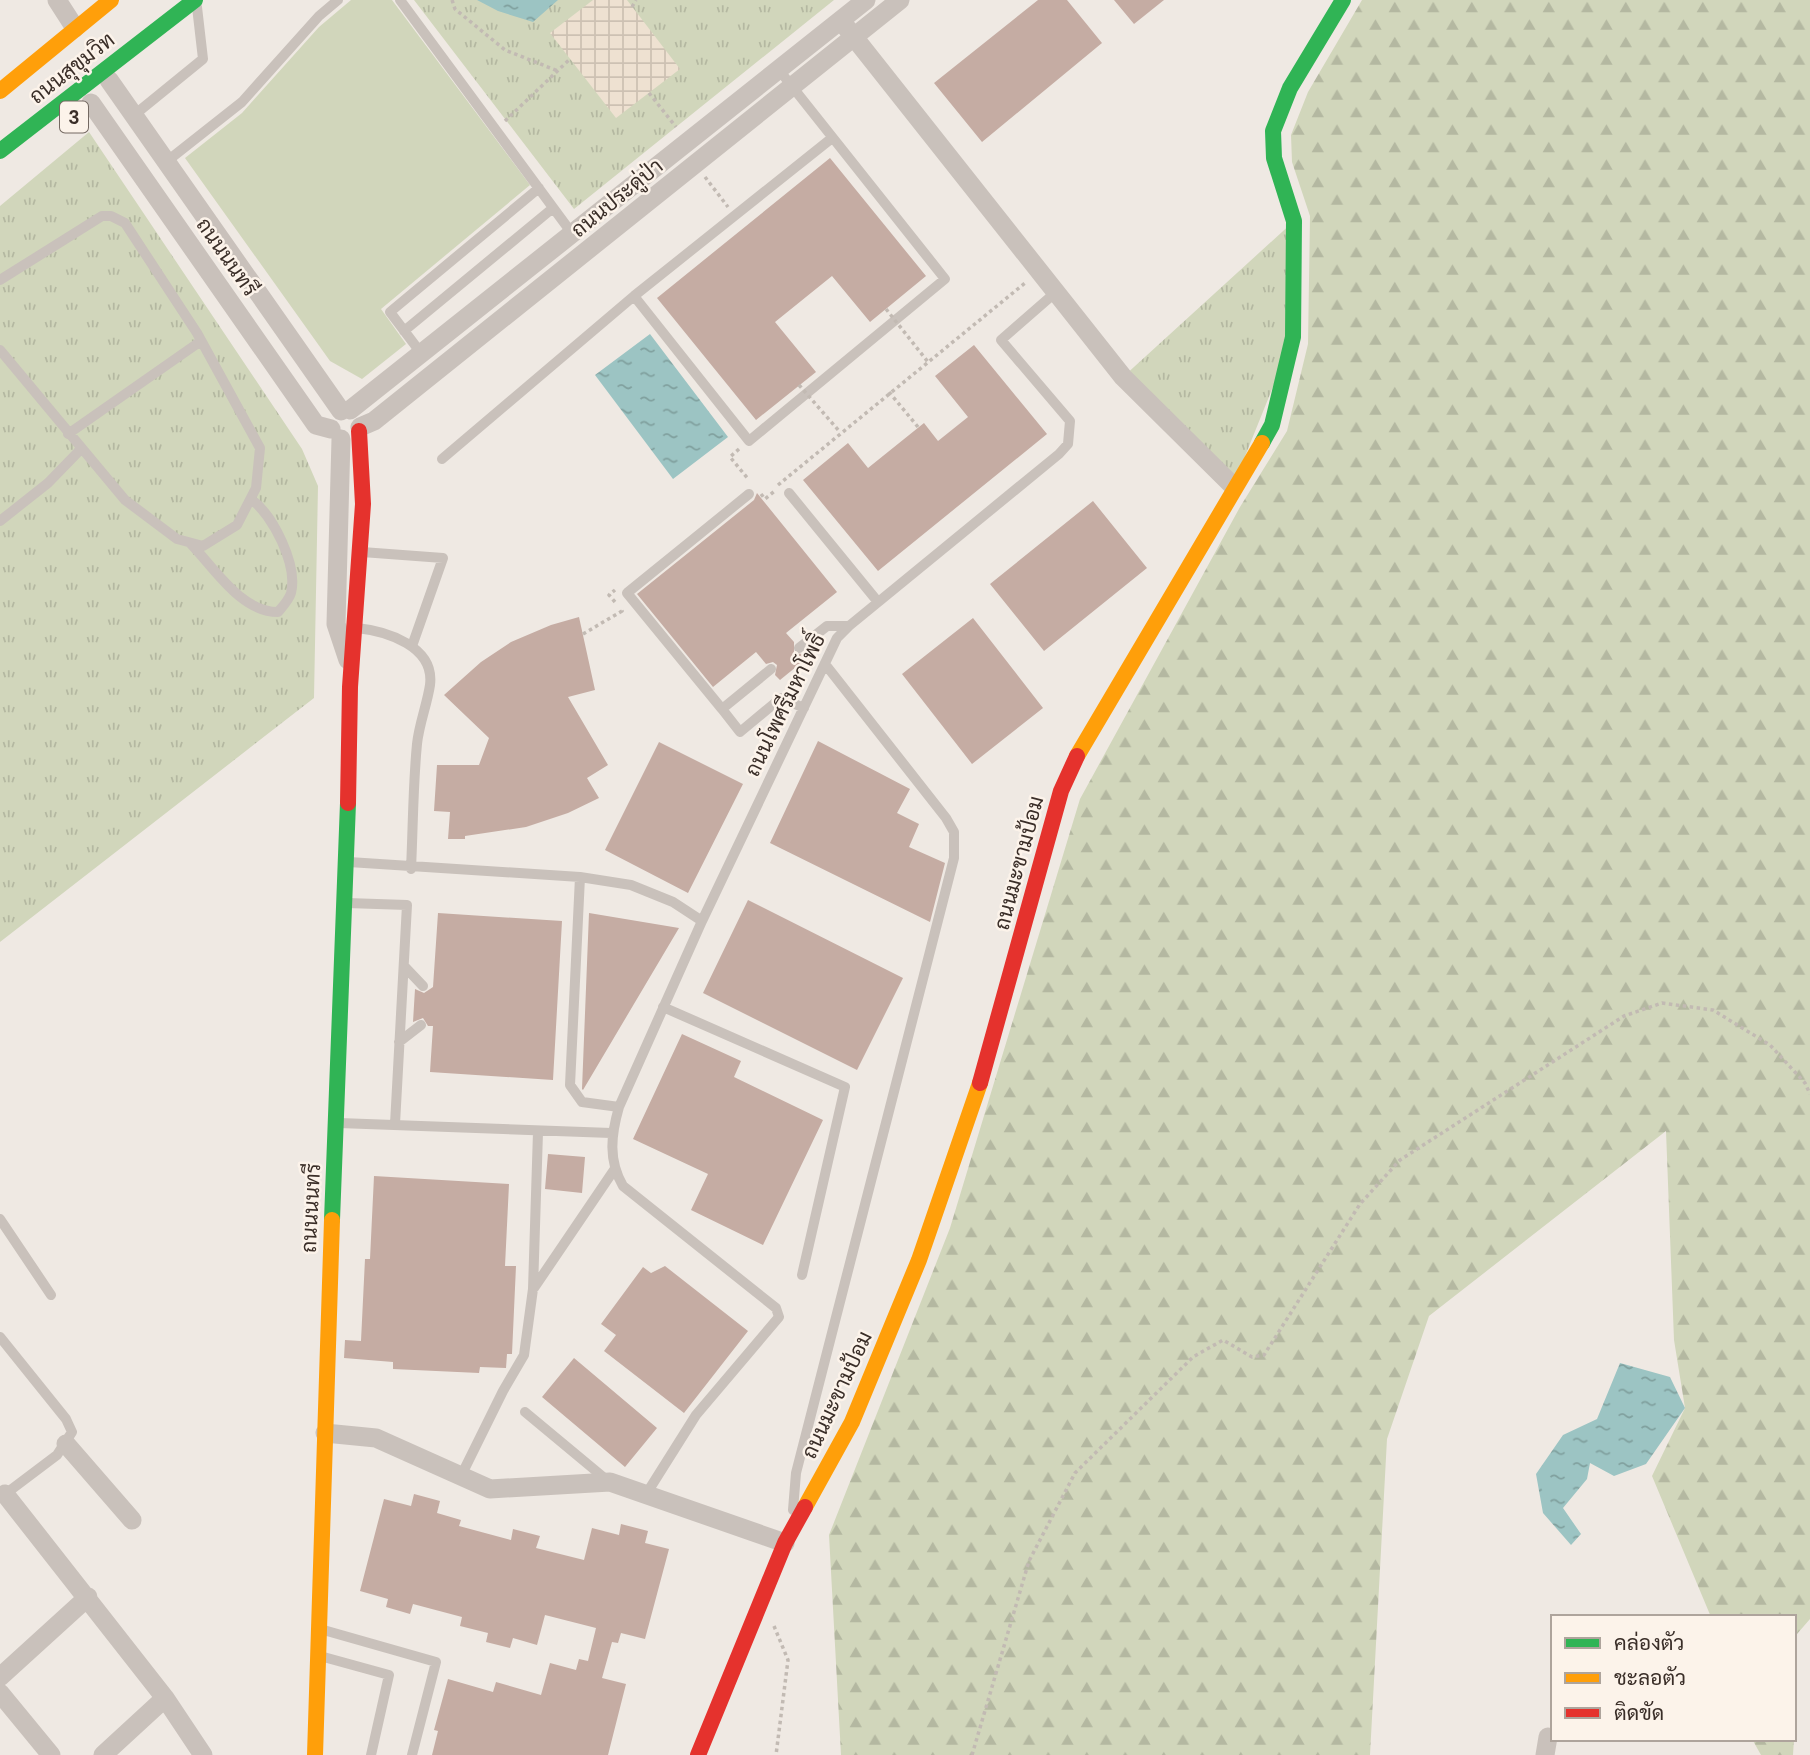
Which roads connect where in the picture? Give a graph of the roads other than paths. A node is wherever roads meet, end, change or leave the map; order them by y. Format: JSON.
{"nodes":[{"id":1,"x":57,"y":0,"type":"edge"},
{"id":2,"x":111,"y":0,"type":"edge"},
{"id":3,"x":196,"y":0,"type":"edge"},
{"id":4,"x":338,"y":0,"type":"edge"},
{"id":5,"x":400,"y":0,"type":"edge"},
{"id":6,"x":866,"y":0,"type":"edge"},
{"id":7,"x":900,"y":0,"type":"edge"},
{"id":8,"x":1343,"y":0,"type":"edge"},
{"id":9,"x":841,"y":20,"type":"junction"},
{"id":10,"x":75,"y":28,"type":"junction"},
{"id":11,"x":853,"y":37,"type":"junction"},
{"id":12,"x":136,"y":44,"type":"junction"},
{"id":13,"x":13,"y":59,"type":"dead end"},
{"id":14,"x":779,"y":69,"type":"junction"},
{"id":15,"x":109,"y":80,"type":"junction"},
{"id":16,"x":793,"y":87,"type":"junction"},
{"id":17,"x":0,"y":91,"type":"edge"},
{"id":18,"x":86,"y":108,"type":"joint"},
{"id":19,"x":132,"y":116,"type":"junction"},
{"id":20,"x":832,"y":138,"type":"junction"},
{"id":21,"x":0,"y":151,"type":"edge"},
{"id":22,"x":165,"y":163,"type":"junction"},
{"id":23,"x":539,"y":188,"type":"junction"},
{"id":24,"x":553,"y":208,"type":"junction"},
{"id":25,"x":202,"y":216,"type":"junction"},
{"id":26,"x":181,"y":231,"type":"junction"},
{"id":27,"x":571,"y":232,"type":"junction"},
{"id":28,"x":239,"y":268,"type":"junction"},
{"id":29,"x":0,"y":280,"type":"edge"},
{"id":30,"x":218,"y":284,"type":"junction"},
{"id":31,"x":1056,"y":292,"type":"junction"},
{"id":32,"x":634,"y":296,"type":"junction"},
{"id":33,"x":485,"y":302,"type":"junction"},
{"id":34,"x":501,"y":321,"type":"junction"},
{"id":35,"x":404,"y":331,"type":"junction"},
{"id":36,"x":201,"y":341,"type":"junction"},
{"id":37,"x":0,"y":350,"type":"edge"},
{"id":38,"x":421,"y":353,"type":"junction"},
{"id":39,"x":353,"y":420,"type":"junction"},
{"id":40,"x":68,"y":434,"type":"junction"},
{"id":41,"x":336,"y":434,"type":"junction"},
{"id":42,"x":81,"y":449,"type":"junction"},
{"id":43,"x":442,"y":459,"type":"dead end"},
{"id":44,"x":1233,"y":486,"type":"junction"},
{"id":45,"x":789,"y":493,"type":"dead end"},
{"id":46,"x":749,"y":494,"type":"dead end"},
{"id":47,"x":251,"y":499,"type":"junction"},
{"id":48,"x":0,"y":522,"type":"edge"},
{"id":49,"x":189,"y":542,"type":"junction"},
{"id":50,"x":360,"y":552,"type":"junction"},
{"id":51,"x":878,"y":602,"type":"junction"},
{"id":52,"x":849,"y":625,"type":"junction"},
{"id":53,"x":357,"y":628,"type":"junction"},
{"id":54,"x":412,"y":646,"type":"junction"},
{"id":55,"x":799,"y":648,"type":"dead end"},
{"id":56,"x":350,"y":664,"type":"junction"},
{"id":57,"x":825,"y":664,"type":"junction"},
{"id":58,"x":771,"y":669,"type":"dead end"},
{"id":59,"x":804,"y":708,"type":"junction"},
{"id":60,"x":722,"y":709,"type":"junction"},
{"id":61,"x":348,"y":862,"type":"junction"},
{"id":62,"x":411,"y":869,"type":"junction"},
{"id":63,"x":580,"y":877,"type":"junction"},
{"id":64,"x":346,"y":903,"type":"junction"},
{"id":65,"x":702,"y":921,"type":"junction"},
{"id":66,"x":404,"y":966,"type":"junction"},
{"id":67,"x":423,"y":986,"type":"dead end"},
{"id":68,"x":663,"y":1007,"type":"junction"},
{"id":69,"x":421,"y":1025,"type":"dead end"},
{"id":70,"x":399,"y":1042,"type":"junction"},
{"id":71,"x":619,"y":1107,"type":"junction"},
{"id":72,"x":338,"y":1123,"type":"junction"},
{"id":73,"x":395,"y":1124,"type":"junction"},
{"id":74,"x":538,"y":1132,"type":"junction"},
{"id":75,"x":611,"y":1133,"type":"junction"},
{"id":76,"x":614,"y":1170,"type":"junction"},
{"id":77,"x":0,"y":1219,"type":"edge"},
{"id":78,"x":802,"y":1275,"type":"dead end"},
{"id":79,"x":533,"y":1289,"type":"junction"},
{"id":80,"x":51,"y":1295,"type":"dead end"},
{"id":81,"x":0,"y":1337,"type":"edge"},
{"id":82,"x":526,"y":1412,"type":"dead end"},
{"id":83,"x":325,"y":1433,"type":"junction"},
{"id":84,"x":66,"y":1444,"type":"junction"},
{"id":85,"x":460,"y":1478,"type":"junction"},
{"id":86,"x":610,"y":1482,"type":"junction"},
{"id":87,"x":3,"y":1496,"type":"edge"},
{"id":88,"x":645,"y":1496,"type":"junction"},
{"id":89,"x":132,"y":1520,"type":"dead end"},
{"id":90,"x":788,"y":1538,"type":"junction"},
{"id":91,"x":88,"y":1597,"type":"junction"},
{"id":92,"x":319,"y":1629,"type":"junction"},
{"id":93,"x":318,"y":1656,"type":"junction"},
{"id":94,"x":0,"y":1677,"type":"edge"},
{"id":95,"x":0,"y":1692,"type":"edge"},
{"id":96,"x":165,"y":1698,"type":"junction"},
{"id":97,"x":51,"y":1755,"type":"edge"},
{"id":98,"x":103,"y":1755,"type":"edge"},
{"id":99,"x":204,"y":1755,"type":"edge"},
{"id":100,"x":315,"y":1755,"type":"edge"},
{"id":101,"x":371,"y":1755,"type":"edge"},
{"id":102,"x":412,"y":1755,"type":"edge"},
{"id":103,"x":698,"y":1755,"type":"edge"}],
"edges":[{"from":1,"to":10,"type":"street"},
{"from":2,"to":10,"type":"main road","name":"ถนนสุขุมวิท"},
{"from":3,"to":12,"type":"main road","name":"ถนนสุขุมวิท","number":"3"},
{"from":3,"to":19,"type":"lane"},
{"from":4,"to":22,"type":"lane"},
{"from":5,"to":23,"type":"lane"},
{"from":6,"to":9,"type":"street","name":"ถนนประดู่ป่า"},
{"from":7,"to":11,"type":"street","name":"ถนนประดู่ป่า"},
{"from":8,"to":44,"type":"main road","name":"ถนนมะขามป้อม"},
{"from":9,"to":11,"type":"street"},
{"from":9,"to":14,"type":"street","name":"ถนนประดู่ป่า"},
{"from":10,"to":13,"type":"main road","name":"ถนนสุขุมวิท"},
{"from":10,"to":17,"type":"main road","name":"ถนนสุขุมวิท"},
{"from":11,"to":16,"type":"street","name":"ถนนประดู่ป่า"},
{"from":11,"to":31,"type":"street"},
{"from":12,"to":15,"type":"main road","name":"ถนนสุขุมวิท","number":"3"},
{"from":12,"to":21,"type":"main road","name":"ถนนสุขุมวิท","number":"3"},
{"from":14,"to":16,"type":"lane"},
{"from":14,"to":27,"type":"street","name":"ถนนประดู่ป่า"},
{"from":15,"to":18,"type":"main road","name":"ถนนสุขุมวิท","number":"3"},
{"from":15,"to":19,"type":"street","name":"ถนนนนทรี"},
{"from":16,"to":20,"type":"lane"},
{"from":16,"to":34,"type":"street","name":"ถนนประดู่ป่า"},
{"from":18,"to":26,"type":"street","name":"ถนนนนทรี"},
{"from":19,"to":22,"type":"street","name":"ถนนนนทรี"},
{"from":20,"to":32,"type":"lane"},
{"from":20,"to":32,"type":"lane"},
{"from":22,"to":25,"type":"street","name":"ถนนนนทรี"},
{"from":23,"to":24,"type":"lane"},
{"from":23,"to":35,"type":"lane"},
{"from":24,"to":27,"type":"lane"},
{"from":24,"to":35,"type":"lane"},
{"from":25,"to":26,"type":"lane"},
{"from":25,"to":28,"type":"street","name":"ถนนนนทรี"},
{"from":26,"to":30,"type":"street","name":"ถนนนนทรี"},
{"from":27,"to":33,"type":"street","name":"ถนนประดู่ป่า"},
{"from":28,"to":30,"type":"lane"},
{"from":28,"to":39,"type":"street","name":"ถนนนนทรี"},
{"from":29,"to":36,"type":"lane"},
{"from":30,"to":41,"type":"street","name":"ถนนนนทรี"},
{"from":31,"to":44,"type":"street"},
{"from":31,"to":51,"type":"lane","name":"ถนนโพศรีมหาโพธิ์"},
{"from":32,"to":43,"type":"lane"},
{"from":33,"to":34,"type":"lane"},
{"from":33,"to":38,"type":"street","name":"ถนนประดู่ป่า"},
{"from":34,"to":39,"type":"street","name":"ถนนประดู่ป่า"},
{"from":35,"to":38,"type":"lane"},
{"from":36,"to":40,"type":"lane"},
{"from":36,"to":47,"type":"lane"},
{"from":37,"to":40,"type":"lane"},
{"from":38,"to":39,"type":"street","name":"ถนนประดู่ป่า"},
{"from":39,"to":41,"type":"street"},
{"from":39,"to":41,"type":"street"},
{"from":39,"to":50,"type":"main road","name":"ถนนนนทรี"},
{"from":40,"to":42,"type":"lane"},
{"from":41,"to":56,"type":"street","name":"ถนนนนทรี"},
{"from":42,"to":48,"type":"lane"},
{"from":42,"to":49,"type":"lane"},
{"from":44,"to":90,"type":"main road","name":"ถนนมะขามป้อม"},
{"from":45,"to":51,"type":"lane"},
{"from":46,"to":60,"type":"lane"},
{"from":47,"to":49,"type":"lane"},
{"from":47,"to":49,"type":"lane"},
{"from":50,"to":53,"type":"main road","name":"ถนนนนทรี"},
{"from":50,"to":54,"type":"lane"},
{"from":51,"to":52,"type":"lane","name":"ถนนโพศรีมหาโพธิ์"},
{"from":52,"to":55,"type":"lane"},
{"from":52,"to":57,"type":"lane","name":"ถนนโพศรีมหาโพธิ์"},
{"from":53,"to":54,"type":"lane"},
{"from":53,"to":56,"type":"main road","name":"ถนนนนทรี"},
{"from":54,"to":62,"type":"lane"},
{"from":56,"to":61,"type":"main road","name":"ถนนนนทรี"},
{"from":57,"to":59,"type":"lane","name":"ถนนโพศรีมหาโพธิ์"},
{"from":57,"to":90,"type":"lane"},
{"from":58,"to":60,"type":"lane"},
{"from":59,"to":60,"type":"lane"},
{"from":59,"to":65,"type":"lane","name":"ถนนโพศรีมหาโพธิ์"},
{"from":61,"to":62,"type":"lane"},
{"from":61,"to":64,"type":"main road","name":"ถนนนนทรี"},
{"from":62,"to":63,"type":"lane"},
{"from":63,"to":65,"type":"lane"},
{"from":63,"to":71,"type":"lane"},
{"from":64,"to":66,"type":"lane"},
{"from":64,"to":72,"type":"main road","name":"ถนนนนทรี"},
{"from":65,"to":68,"type":"lane","name":"ถนนโพศรีมหาโพธิ์"},
{"from":66,"to":67,"type":"lane"},
{"from":66,"to":70,"type":"lane"},
{"from":68,"to":71,"type":"lane","name":"ถนนโพศรีมหาโพธิ์"},
{"from":68,"to":78,"type":"lane"},
{"from":69,"to":70,"type":"lane"},
{"from":70,"to":73,"type":"lane"},
{"from":71,"to":75,"type":"lane","name":"ถนนโพศรีมหาโพธิ์"},
{"from":72,"to":73,"type":"lane"},
{"from":72,"to":83,"type":"main road","name":"ถนนนนทรี"},
{"from":73,"to":74,"type":"lane"},
{"from":74,"to":75,"type":"lane"},
{"from":74,"to":79,"type":"lane"},
{"from":75,"to":76,"type":"lane"},
{"from":76,"to":79,"type":"lane"},
{"from":76,"to":88,"type":"lane"},
{"from":77,"to":80,"type":"lane"},
{"from":79,"to":85,"type":"lane"},
{"from":81,"to":84,"type":"lane"},
{"from":82,"to":86,"type":"lane"},
{"from":83,"to":85,"type":"street"},
{"from":83,"to":92,"type":"main road","name":"ถนนนนทรี"},
{"from":84,"to":87,"type":"lane"},
{"from":84,"to":89,"type":"street"},
{"from":85,"to":86,"type":"street"},
{"from":86,"to":88,"type":"street"},
{"from":87,"to":91,"type":"street"},
{"from":88,"to":90,"type":"street"},
{"from":90,"to":103,"type":"main road","name":"ถนนมะขามป้อม"},
{"from":91,"to":94,"type":"street"},
{"from":91,"to":96,"type":"street"},
{"from":92,"to":93,"type":"main road","name":"ถนนนนทรี"},
{"from":92,"to":102,"type":"lane"},
{"from":93,"to":100,"type":"main road","name":"ถนนนนทรี"},
{"from":93,"to":101,"type":"lane"},
{"from":95,"to":97,"type":"street"},
{"from":96,"to":98,"type":"street"},
{"from":96,"to":99,"type":"street"}]}
